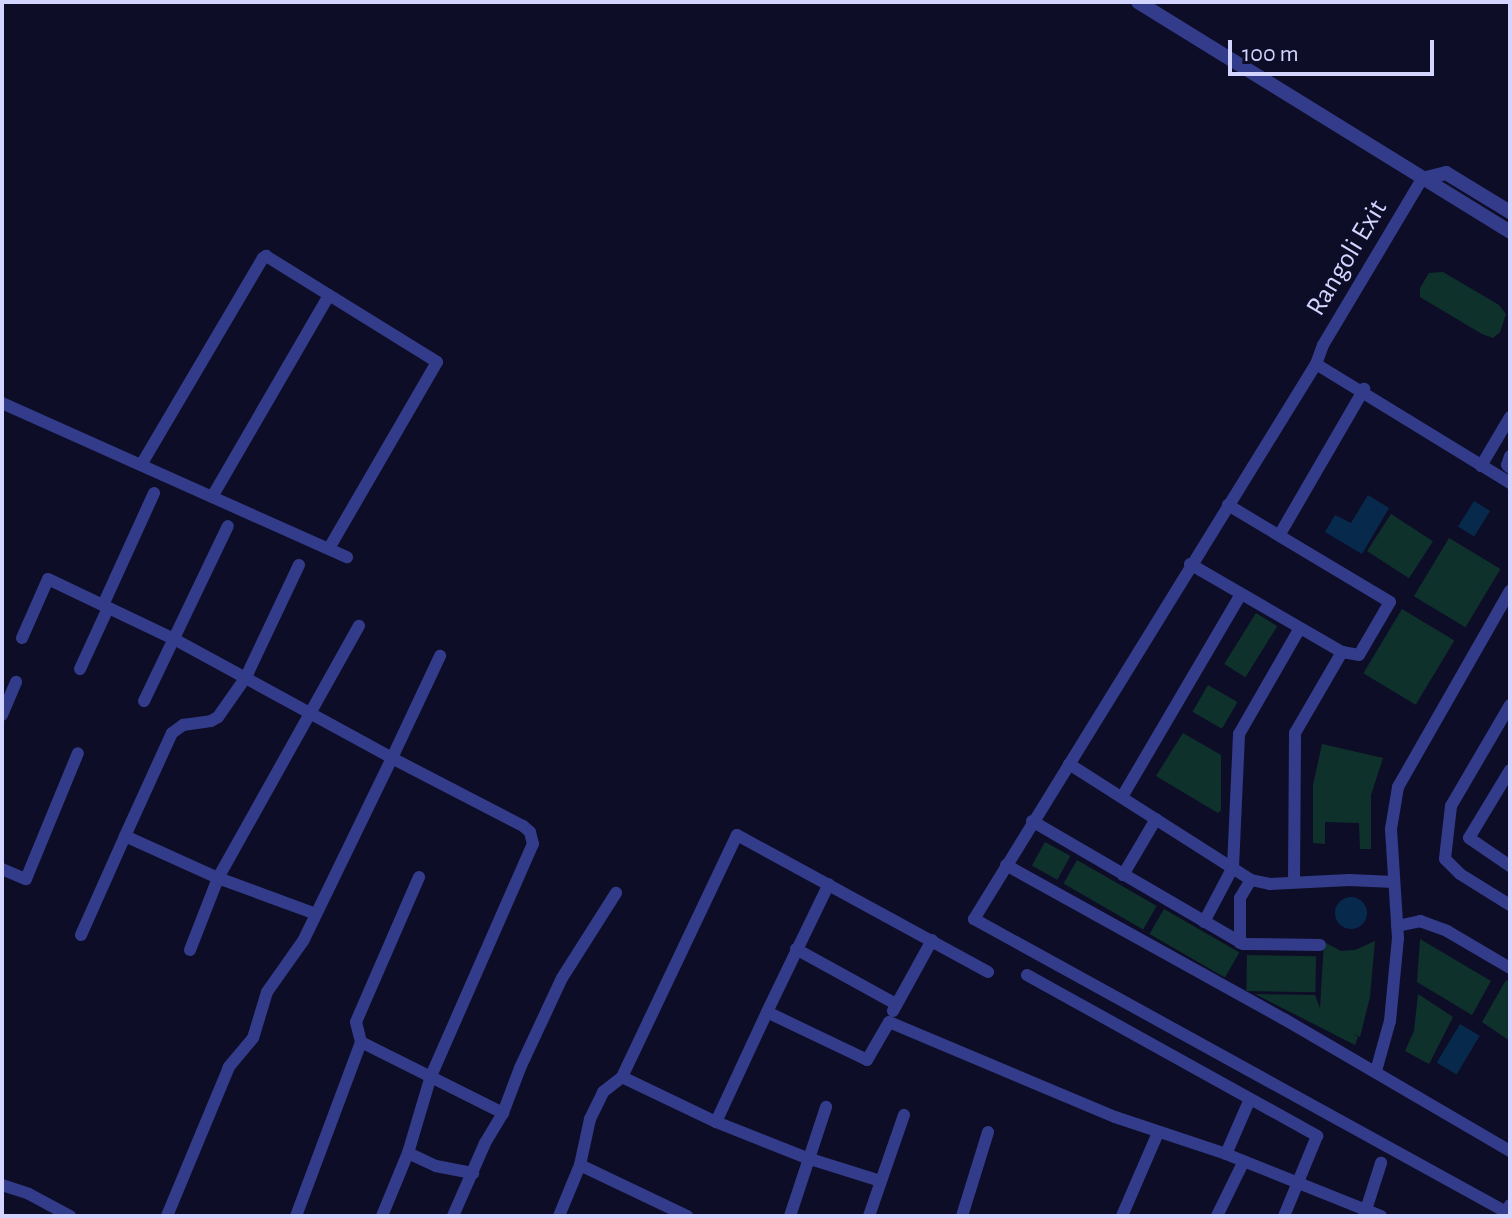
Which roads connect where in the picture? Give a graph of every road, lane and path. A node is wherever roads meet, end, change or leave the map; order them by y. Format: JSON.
{"nodes":[{"id":1,"x":1138,"y":2,"type":"edge"},
{"id":2,"x":1422,"y":179,"type":"junction"},
{"id":3,"x":1510,"y":212,"type":"edge"},
{"id":4,"x":1510,"y":232,"type":"edge"},
{"id":5,"x":329,"y":295,"type":"junction"},
{"id":6,"x":1316,"y":364,"type":"junction"},
{"id":7,"x":1362,"y":392,"type":"junction"},
{"id":8,"x":2,"y":403,"type":"edge"},
{"id":9,"x":1510,"y":417,"type":"edge"},
{"id":10,"x":1482,"y":464,"type":"junction"},
{"id":11,"x":141,"y":465,"type":"junction"},
{"id":12,"x":1510,"y":483,"type":"edge"},
{"id":13,"x":154,"y":493,"type":"dead end"},
{"id":14,"x":212,"y":497,"type":"junction"},
{"id":15,"x":1228,"y":505,"type":"junction"},
{"id":16,"x":228,"y":526,"type":"dead end"},
{"id":17,"x":1280,"y":534,"type":"junction"},
{"id":18,"x":329,"y":548,"type":"junction"},
{"id":19,"x":347,"y":557,"type":"dead end"},
{"id":20,"x":1190,"y":564,"type":"junction"},
{"id":21,"x":299,"y":565,"type":"dead end"},
{"id":22,"x":1510,"y":591,"type":"edge"},
{"id":23,"x":1241,"y":594,"type":"junction"},
{"id":24,"x":106,"y":606,"type":"junction"},
{"id":25,"x":359,"y":626,"type":"dead end"},
{"id":26,"x":1300,"y":628,"type":"junction"},
{"id":27,"x":22,"y":638,"type":"dead end"},
{"id":28,"x":174,"y":639,"type":"junction"},
{"id":29,"x":1342,"y":652,"type":"junction"},
{"id":30,"x":440,"y":656,"type":"dead end"},
{"id":31,"x":80,"y":669,"type":"dead end"},
{"id":32,"x":246,"y":677,"type":"junction"},
{"id":33,"x":16,"y":682,"type":"dead end"},
{"id":34,"x":144,"y":701,"type":"dead end"},
{"id":35,"x":1510,"y":705,"type":"edge"},
{"id":36,"x":311,"y":712,"type":"junction"},
{"id":37,"x":2,"y":715,"type":"edge"},
{"id":38,"x":78,"y":753,"type":"dead end"},
{"id":39,"x":392,"y":758,"type":"junction"},
{"id":40,"x":1069,"y":764,"type":"junction"},
{"id":41,"x":1510,"y":770,"type":"edge"},
{"id":42,"x":1122,"y":797,"type":"junction"},
{"id":43,"x":1156,"y":819,"type":"junction"},
{"id":44,"x":1032,"y":821,"type":"junction"},
{"id":45,"x":125,"y":836,"type":"junction"},
{"id":46,"x":1006,"y":865,"type":"junction"},
{"id":47,"x":1510,"y":866,"type":"edge"},
{"id":48,"x":1233,"y":867,"type":"junction"},
{"id":49,"x":2,"y":869,"type":"edge"},
{"id":50,"x":1123,"y":875,"type":"junction"},
{"id":51,"x":419,"y":877,"type":"dead end"},
{"id":52,"x":218,"y":878,"type":"junction"},
{"id":53,"x":1251,"y":880,"type":"junction"},
{"id":54,"x":1294,"y":881,"type":"junction"},
{"id":55,"x":1394,"y":882,"type":"junction"},
{"id":56,"x":829,"y":884,"type":"junction"},
{"id":57,"x":616,"y":893,"type":"dead end"},
{"id":58,"x":1510,"y":905,"type":"edge"},
{"id":59,"x":316,"y":914,"type":"junction"},
{"id":60,"x":1204,"y":922,"type":"junction"},
{"id":61,"x":1397,"y":926,"type":"junction"},
{"id":62,"x":81,"y":935,"type":"dead end"},
{"id":63,"x":932,"y":940,"type":"junction"},
{"id":64,"x":1240,"y":943,"type":"junction"},
{"id":65,"x":1320,"y":945,"type":"dead end"},
{"id":66,"x":796,"y":949,"type":"junction"},
{"id":67,"x":190,"y":950,"type":"dead end"},
{"id":68,"x":1510,"y":968,"type":"edge"},
{"id":69,"x":988,"y":972,"type":"dead end"},
{"id":70,"x":1027,"y":975,"type":"dead end"},
{"id":71,"x":896,"y":1004,"type":"junction"},
{"id":72,"x":767,"y":1012,"type":"junction"},
{"id":73,"x":889,"y":1022,"type":"junction"},
{"id":74,"x":361,"y":1042,"type":"junction"},
{"id":75,"x":1376,"y":1071,"type":"junction"},
{"id":76,"x":431,"y":1076,"type":"junction"},
{"id":77,"x":622,"y":1077,"type":"junction"},
{"id":78,"x":1250,"y":1099,"type":"junction"},
{"id":79,"x":826,"y":1107,"type":"dead end"},
{"id":80,"x":503,"y":1113,"type":"junction"},
{"id":81,"x":904,"y":1115,"type":"dead end"},
{"id":82,"x":716,"y":1122,"type":"junction"},
{"id":83,"x":988,"y":1132,"type":"dead end"},
{"id":84,"x":1158,"y":1133,"type":"junction"},
{"id":85,"x":1510,"y":1151,"type":"edge"},
{"id":86,"x":408,"y":1153,"type":"junction"},
{"id":87,"x":1226,"y":1154,"type":"junction"},
{"id":88,"x":807,"y":1158,"type":"junction"},
{"id":89,"x":1244,"y":1161,"type":"junction"},
{"id":90,"x":1381,"y":1163,"type":"dead end"},
{"id":91,"x":580,"y":1165,"type":"junction"},
{"id":92,"x":473,"y":1173,"type":"junction"},
{"id":93,"x":881,"y":1181,"type":"junction"},
{"id":94,"x":1300,"y":1182,"type":"junction"},
{"id":95,"x":2,"y":1185,"type":"edge"},
{"id":96,"x":656,"y":1203,"type":"junction"},
{"id":97,"x":1510,"y":1205,"type":"edge"},
{"id":98,"x":1366,"y":1213,"type":"edge"},
{"id":99,"x":70,"y":1216,"type":"edge"},
{"id":100,"x":167,"y":1216,"type":"edge"},
{"id":101,"x":296,"y":1216,"type":"edge"},
{"id":102,"x":382,"y":1216,"type":"edge"},
{"id":103,"x":453,"y":1216,"type":"edge"},
{"id":104,"x":559,"y":1216,"type":"edge"},
{"id":105,"x":651,"y":1216,"type":"edge"},
{"id":106,"x":687,"y":1216,"type":"edge"},
{"id":107,"x":790,"y":1216,"type":"edge"},
{"id":108,"x":869,"y":1216,"type":"edge"},
{"id":109,"x":962,"y":1216,"type":"edge"},
{"id":110,"x":1122,"y":1216,"type":"edge"},
{"id":111,"x":1217,"y":1216,"type":"edge"},
{"id":112,"x":1284,"y":1216,"type":"edge"},
{"id":113,"x":1381,"y":1216,"type":"edge"}],
"edges":[{"from":1,"to":2,"type":"street"},
{"from":2,"to":3,"type":"street"},
{"from":2,"to":4,"type":"street"},
{"from":2,"to":6,"type":"street","name":"Rangoli Exit"},
{"from":5,"to":11,"type":"street"},
{"from":5,"to":14,"type":"street"},
{"from":5,"to":18,"type":"street"},
{"from":6,"to":7,"type":"street"},
{"from":6,"to":15,"type":"street","name":"Rangoli Exit"},
{"from":7,"to":10,"type":"street"},
{"from":7,"to":17,"type":"street"},
{"from":8,"to":11,"type":"street"},
{"from":9,"to":10,"type":"street"},
{"from":10,"to":12,"type":"street"},
{"from":11,"to":14,"type":"street"},
{"from":13,"to":24,"type":"street"},
{"from":14,"to":18,"type":"street"},
{"from":15,"to":17,"type":"street"},
{"from":15,"to":20,"type":"street","name":"Rangoli Exit"},
{"from":16,"to":28,"type":"street"},
{"from":17,"to":29,"type":"street"},
{"from":18,"to":19,"type":"street"},
{"from":20,"to":23,"type":"street"},
{"from":20,"to":40,"type":"street","name":"Rangoli Exit"},
{"from":21,"to":32,"type":"street"},
{"from":22,"to":55,"type":"street"},
{"from":23,"to":26,"type":"street"},
{"from":23,"to":42,"type":"street"},
{"from":24,"to":27,"type":"street"},
{"from":24,"to":28,"type":"street"},
{"from":24,"to":31,"type":"street"},
{"from":25,"to":36,"type":"street"},
{"from":26,"to":29,"type":"street"},
{"from":26,"to":48,"type":"street"},
{"from":28,"to":32,"type":"street"},
{"from":28,"to":34,"type":"street"},
{"from":29,"to":54,"type":"street"},
{"from":30,"to":39,"type":"street"},
{"from":32,"to":36,"type":"street"},
{"from":32,"to":45,"type":"street"},
{"from":33,"to":37,"type":"street"},
{"from":35,"to":58,"type":"street"},
{"from":36,"to":39,"type":"street"},
{"from":36,"to":52,"type":"street"},
{"from":38,"to":49,"type":"street"},
{"from":39,"to":59,"type":"street"},
{"from":39,"to":76,"type":"street"},
{"from":40,"to":42,"type":"street"},
{"from":40,"to":44,"type":"street","name":"Rangoli Exit"},
{"from":41,"to":47,"type":"street"},
{"from":42,"to":43,"type":"street"},
{"from":43,"to":48,"type":"street"},
{"from":43,"to":50,"type":"street"},
{"from":44,"to":46,"type":"street","name":"Rangoli Exit"},
{"from":44,"to":50,"type":"street"},
{"from":45,"to":52,"type":"street"},
{"from":45,"to":62,"type":"street"},
{"from":46,"to":75,"type":"street"},
{"from":46,"to":97,"type":"street","name":"Rangoli Exit"},
{"from":48,"to":53,"type":"street"},
{"from":48,"to":60,"type":"street"},
{"from":50,"to":60,"type":"street"},
{"from":51,"to":74,"type":"street"},
{"from":52,"to":59,"type":"street"},
{"from":52,"to":67,"type":"street"},
{"from":53,"to":54,"type":"street"},
{"from":53,"to":64,"type":"street"},
{"from":54,"to":55,"type":"street"},
{"from":55,"to":61,"type":"street"},
{"from":56,"to":63,"type":"street"},
{"from":56,"to":66,"type":"street"},
{"from":56,"to":77,"type":"street"},
{"from":57,"to":80,"type":"street"},
{"from":59,"to":100,"type":"street"},
{"from":60,"to":64,"type":"street"},
{"from":61,"to":68,"type":"street"},
{"from":61,"to":75,"type":"street"},
{"from":63,"to":69,"type":"street"},
{"from":63,"to":71,"type":"street"},
{"from":64,"to":65,"type":"street"},
{"from":66,"to":71,"type":"street"},
{"from":66,"to":72,"type":"street"},
{"from":70,"to":78,"type":"street"},
{"from":71,"to":73,"type":"street"},
{"from":72,"to":73,"type":"street"},
{"from":72,"to":82,"type":"street"},
{"from":73,"to":84,"type":"street"},
{"from":74,"to":76,"type":"street"},
{"from":74,"to":101,"type":"street"},
{"from":75,"to":85,"type":"street"},
{"from":76,"to":80,"type":"street"},
{"from":76,"to":86,"type":"street"},
{"from":77,"to":82,"type":"street"},
{"from":77,"to":91,"type":"street"},
{"from":78,"to":87,"type":"street"},
{"from":78,"to":94,"type":"street"},
{"from":79,"to":88,"type":"street"},
{"from":80,"to":92,"type":"street"},
{"from":81,"to":93,"type":"street"},
{"from":82,"to":88,"type":"street"},
{"from":83,"to":109,"type":"street"},
{"from":84,"to":87,"type":"street"},
{"from":84,"to":110,"type":"street"},
{"from":86,"to":92,"type":"street"},
{"from":86,"to":102,"type":"street"},
{"from":87,"to":89,"type":"street"},
{"from":88,"to":93,"type":"street"},
{"from":88,"to":107,"type":"street"},
{"from":89,"to":94,"type":"street"},
{"from":89,"to":111,"type":"street"},
{"from":90,"to":98,"type":"street"},
{"from":91,"to":96,"type":"street"},
{"from":91,"to":104,"type":"street"},
{"from":92,"to":103,"type":"street"},
{"from":93,"to":108,"type":"street"},
{"from":94,"to":98,"type":"street"},
{"from":94,"to":112,"type":"street"},
{"from":95,"to":99,"type":"street"},
{"from":96,"to":105,"type":"street"},
{"from":96,"to":106,"type":"street"},
{"from":98,"to":113,"type":"street"}]}
